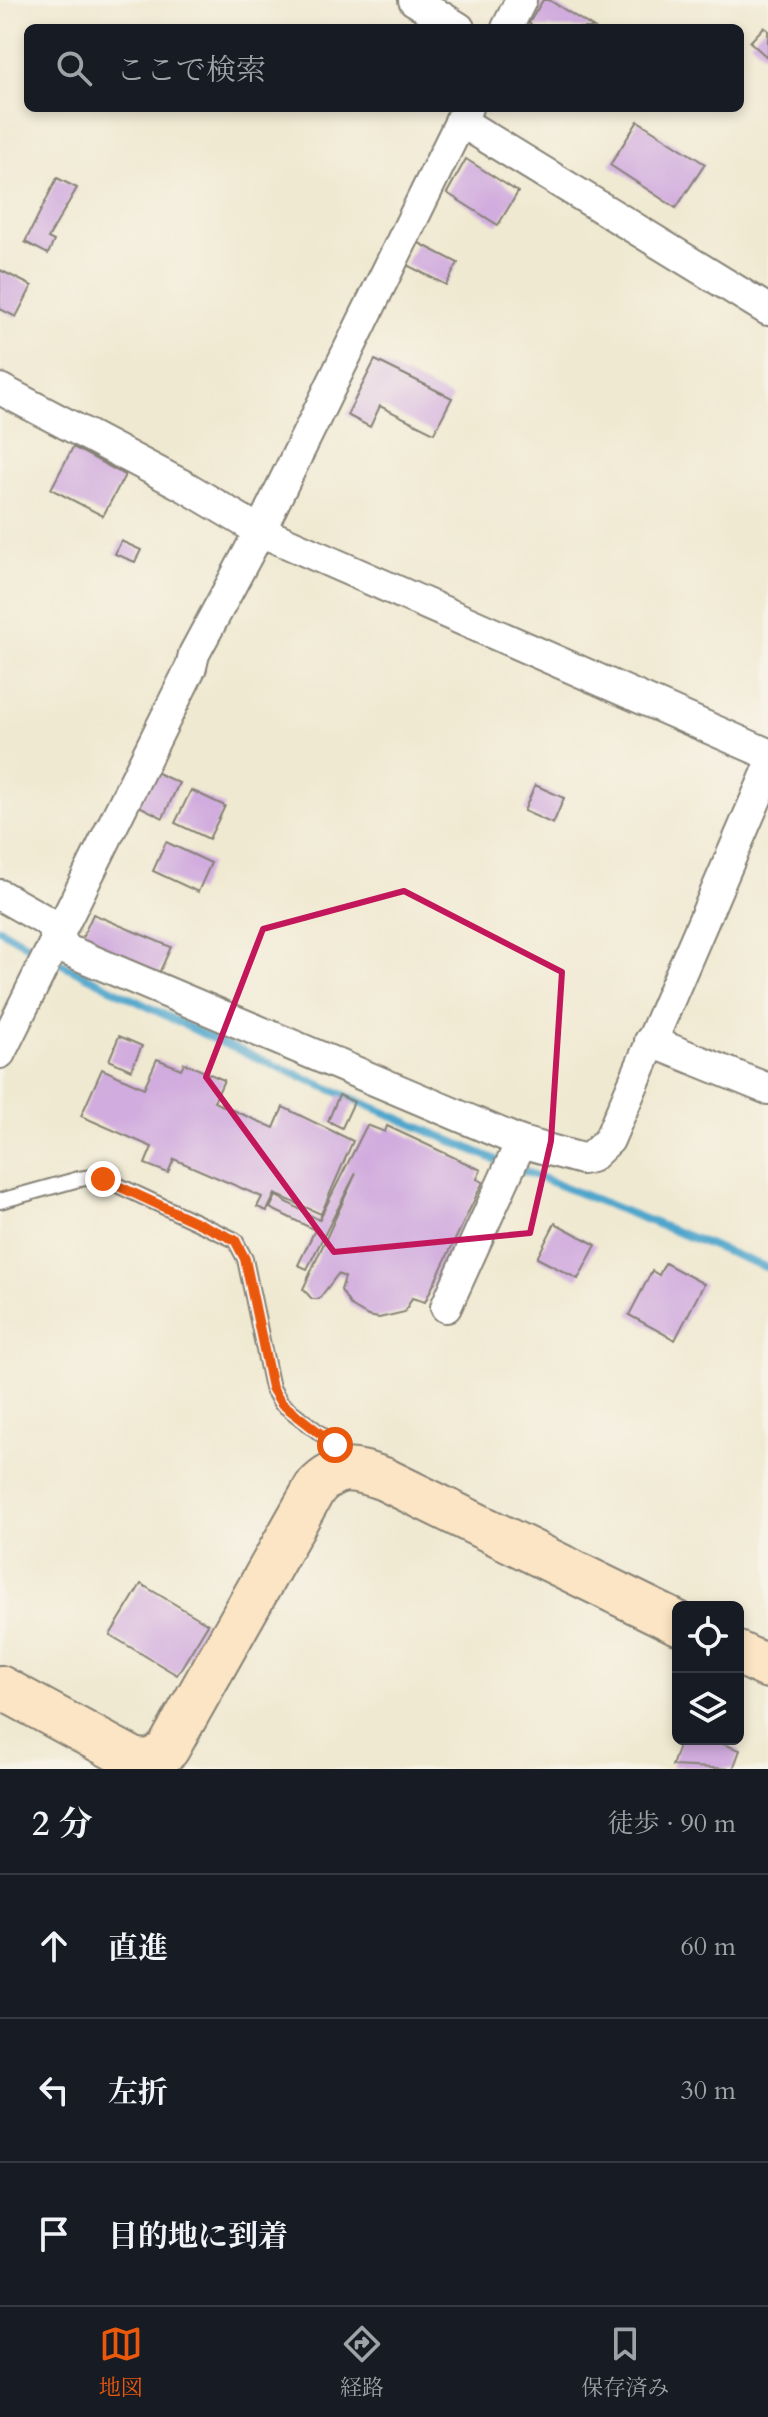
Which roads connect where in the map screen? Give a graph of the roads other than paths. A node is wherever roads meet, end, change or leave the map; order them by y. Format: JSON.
{"nodes":[{"id":1,"x":414,"y":0,"type":"edge"},
{"id":2,"x":521,"y":0,"type":"edge"},
{"id":3,"x":453,"y":24,"type":"edge"},
{"id":4,"x":509,"y":24,"type":"edge"},
{"id":5,"x":464,"y":115,"type":"edge"},
{"id":6,"x":768,"y":310,"type":"edge"},
{"id":7,"x":0,"y":389,"type":"edge"},
{"id":8,"x":260,"y":531,"type":"junction"},
{"id":9,"x":768,"y":754,"type":"edge"},
{"id":10,"x":768,"y":771,"type":"edge"},
{"id":11,"x":0,"y":895,"type":"edge"},
{"id":12,"x":56,"y":935,"type":"junction"},
{"id":13,"x":650,"y":1041,"type":"junction"},
{"id":14,"x":0,"y":1053,"type":"edge"},
{"id":15,"x":768,"y":1089,"type":"edge"},
{"id":16,"x":521,"y":1142,"type":"junction"},
{"id":17,"x":0,"y":1201,"type":"edge"},
{"id":18,"x":446,"y":1307,"type":"dead end"},
{"id":19,"x":342,"y":1470,"type":"junction"},
{"id":20,"x":672,"y":1620,"type":"edge"},
{"id":21,"x":744,"y":1656,"type":"edge"},
{"id":22,"x":768,"y":1667,"type":"edge"},
{"id":23,"x":0,"y":1687,"type":"edge"},
{"id":24,"x":148,"y":1765,"type":"edge"}],
"edges":[{"from":1,"to":3,"type":"street"},
{"from":2,"to":4,"type":"street"},
{"from":5,"to":6,"type":"street"},
{"from":5,"to":8,"type":"street"},
{"from":7,"to":8,"type":"street"},
{"from":8,"to":9,"type":"street"},
{"from":8,"to":12,"type":"street"},
{"from":10,"to":13,"type":"street"},
{"from":11,"to":12,"type":"street"},
{"from":12,"to":14,"type":"street"},
{"from":12,"to":16,"type":"street"},
{"from":13,"to":15,"type":"street"},
{"from":13,"to":16,"type":"street"},
{"from":16,"to":18,"type":"street"},
{"from":17,"to":19,"type":"lane"},
{"from":19,"to":20,"type":"street"},
{"from":19,"to":24,"type":"street"},
{"from":21,"to":22,"type":"street"},
{"from":23,"to":24,"type":"street"}]}
